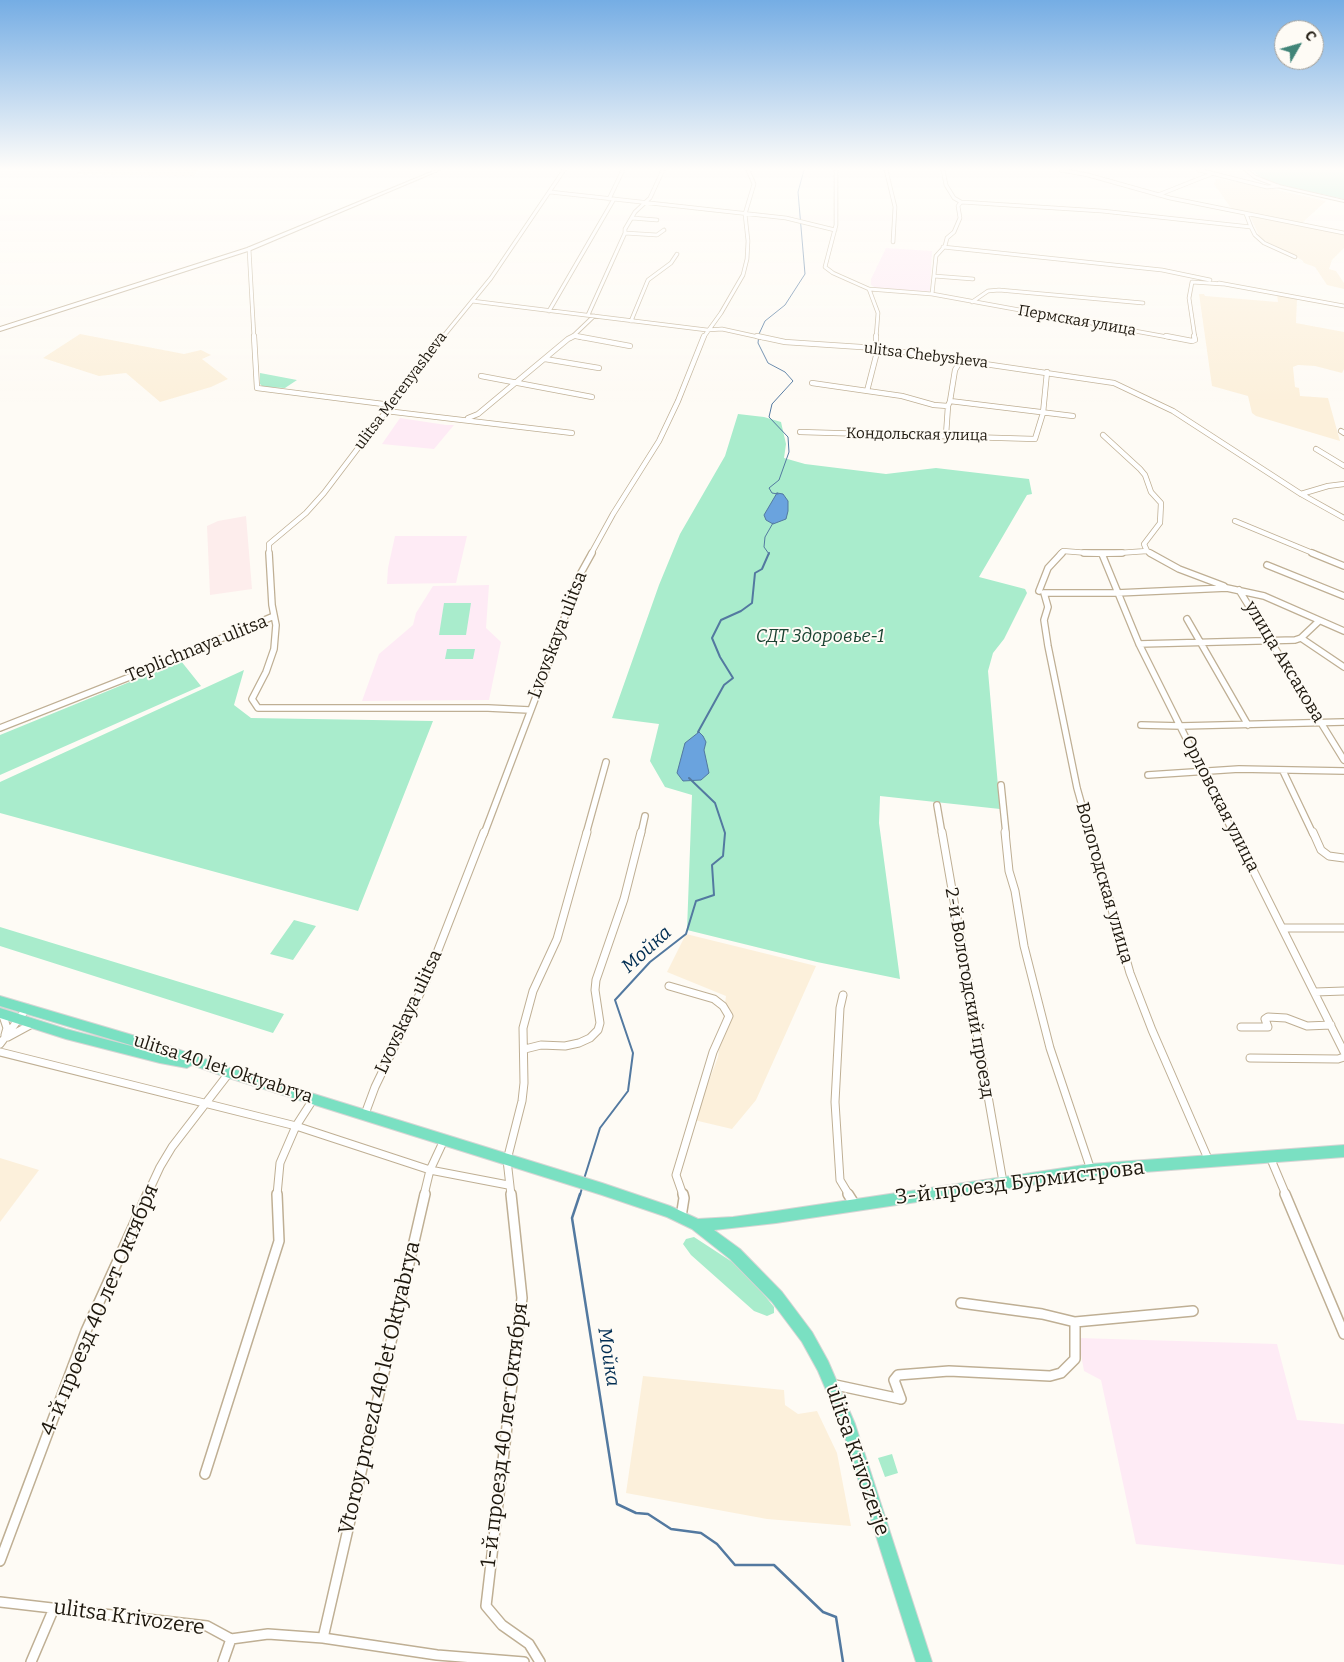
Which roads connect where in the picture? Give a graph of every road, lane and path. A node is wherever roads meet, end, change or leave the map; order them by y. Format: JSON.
{"nodes":[{"id":1,"x":943,"y":247,"type":"edge"},
{"id":2,"x":253,"y":248,"type":"edge"},
{"id":3,"x":512,"y":248,"type":"edge"},
{"id":4,"x":586,"y":248,"type":"edge"},
{"id":5,"x":618,"y":248,"type":"edge"},
{"id":6,"x":748,"y":248,"type":"edge"},
{"id":7,"x":830,"y":248,"type":"edge"},
{"id":8,"x":948,"y":248,"type":"edge"},
{"id":9,"x":1273,"y":248,"type":"edge"},
{"id":10,"x":250,"y":249,"type":"junction"},
{"id":11,"x":677,"y":254,"type":"dead end"},
{"id":12,"x":1294,"y":258,"type":"dead end"},
{"id":13,"x":934,"y":276,"type":"junction"},
{"id":14,"x":973,"y":279,"type":"dead end"},
{"id":15,"x":1223,"y":284,"type":"junction"},
{"id":16,"x":869,"y":289,"type":"junction"},
{"id":17,"x":932,"y":294,"type":"junction"},
{"id":18,"x":472,"y":301,"type":"junction"},
{"id":19,"x":972,"y":302,"type":"junction"},
{"id":20,"x":1143,"y":303,"type":"dead end"},
{"id":21,"x":1344,"y":306,"type":"edge"},
{"id":22,"x":550,"y":311,"type":"junction"},
{"id":23,"x":588,"y":315,"type":"junction"},
{"id":24,"x":594,"y":316,"type":"junction"},
{"id":25,"x":631,"y":321,"type":"junction"},
{"id":26,"x":0,"y":329,"type":"edge"},
{"id":27,"x":707,"y":330,"type":"junction"},
{"id":28,"x":1140,"y":332,"type":"junction"},
{"id":29,"x":575,"y":336,"type":"junction"},
{"id":30,"x":1135,"y":338,"type":"dead end"},
{"id":31,"x":630,"y":346,"type":"dead end"},
{"id":32,"x":876,"y":348,"type":"junction"},
{"id":33,"x":545,"y":358,"type":"junction"},
{"id":34,"x":962,"y":360,"type":"junction"},
{"id":35,"x":599,"y":368,"type":"dead end"},
{"id":36,"x":1047,"y":372,"type":"junction"},
{"id":37,"x":481,"y":376,"type":"dead end"},
{"id":38,"x":516,"y":383,"type":"junction"},
{"id":39,"x":812,"y":383,"type":"dead end"},
{"id":40,"x":867,"y":391,"type":"junction"},
{"id":41,"x":592,"y":397,"type":"dead end"},
{"id":42,"x":949,"y":403,"type":"junction"},
{"id":43,"x":391,"y":404,"type":"junction"},
{"id":44,"x":386,"y":411,"type":"junction"},
{"id":45,"x":1042,"y":413,"type":"junction"},
{"id":46,"x":1073,"y":416,"type":"dead end"},
{"id":47,"x":464,"y":419,"type":"junction"},
{"id":48,"x":800,"y":432,"type":"dead end"},
{"id":49,"x":572,"y":433,"type":"dead end"},
{"id":50,"x":1104,"y":434,"type":"dead end"},
{"id":51,"x":946,"y":435,"type":"junction"},
{"id":52,"x":1316,"y":448,"type":"dead end"},
{"id":53,"x":1344,"y":466,"type":"edge"},
{"id":54,"x":1344,"y":484,"type":"edge"},
{"id":55,"x":1301,"y":494,"type":"junction"},
{"id":56,"x":1344,"y":518,"type":"edge"},
{"id":57,"x":1235,"y":521,"type":"dead end"},
{"id":58,"x":1147,"y":551,"type":"junction"},
{"id":59,"x":1102,"y":554,"type":"junction"},
{"id":60,"x":1267,"y":565,"type":"dead end"},
{"id":61,"x":1344,"y":566,"type":"edge"},
{"id":62,"x":1227,"y":588,"type":"junction"},
{"id":63,"x":1240,"y":590,"type":"junction"},
{"id":64,"x":1042,"y":592,"type":"junction"},
{"id":65,"x":1117,"y":593,"type":"junction"},
{"id":66,"x":1344,"y":596,"type":"edge"},
{"id":67,"x":274,"y":616,"type":"junction"},
{"id":68,"x":1186,"y":619,"type":"dead end"},
{"id":69,"x":1319,"y":621,"type":"junction"},
{"id":70,"x":1344,"y":631,"type":"edge"},
{"id":71,"x":1301,"y":638,"type":"junction"},
{"id":72,"x":1271,"y":640,"type":"junction"},
{"id":73,"x":1200,"y":643,"type":"junction"},
{"id":74,"x":1139,"y":644,"type":"junction"},
{"id":75,"x":1344,"y":668,"type":"edge"},
{"id":76,"x":529,"y":710,"type":"junction"},
{"id":77,"x":1320,"y":722,"type":"junction"},
{"id":78,"x":1344,"y":722,"type":"edge"},
{"id":79,"x":1141,"y":725,"type":"dead end"},
{"id":80,"x":1248,"y":725,"type":"junction"},
{"id":81,"x":1181,"y":726,"type":"junction"},
{"id":82,"x":0,"y":728,"type":"edge"},
{"id":83,"x":1344,"y":760,"type":"edge"},
{"id":84,"x":606,"y":762,"type":"dead end"},
{"id":85,"x":1283,"y":771,"type":"junction"},
{"id":86,"x":1344,"y":771,"type":"edge"},
{"id":87,"x":1204,"y":772,"type":"junction"},
{"id":88,"x":1148,"y":776,"type":"dead end"},
{"id":89,"x":1001,"y":785,"type":"dead end"},
{"id":90,"x":937,"y":805,"type":"dead end"},
{"id":91,"x":645,"y":816,"type":"dead end"},
{"id":92,"x":1344,"y":858,"type":"edge"},
{"id":93,"x":1283,"y":928,"type":"junction"},
{"id":94,"x":1344,"y":928,"type":"edge"},
{"id":95,"x":669,"y":986,"type":"dead end"},
{"id":96,"x":1344,"y":991,"type":"edge"},
{"id":97,"x":1315,"y":992,"type":"junction"},
{"id":98,"x":843,"y":996,"type":"dead end"},
{"id":99,"x":0,"y":1001,"type":"edge"},
{"id":100,"x":1,"y":1013,"type":"edge"},
{"id":101,"x":23,"y":1013,"type":"junction"},
{"id":102,"x":34,"y":1023,"type":"junction"},
{"id":103,"x":1331,"y":1025,"type":"junction"},
{"id":104,"x":1241,"y":1027,"type":"dead end"},
{"id":105,"x":1,"y":1042,"type":"edge"},
{"id":106,"x":525,"y":1049,"type":"junction"},
{"id":107,"x":0,"y":1052,"type":"edge"},
{"id":108,"x":1344,"y":1052,"type":"edge"},
{"id":109,"x":1344,"y":1057,"type":"edge"},
{"id":110,"x":1250,"y":1058,"type":"dead end"},
{"id":111,"x":211,"y":1067,"type":"junction"},
{"id":112,"x":229,"y":1073,"type":"junction"},
{"id":113,"x":314,"y":1098,"type":"junction"},
{"id":114,"x":206,"y":1104,"type":"junction"},
{"id":115,"x":365,"y":1114,"type":"junction"},
{"id":116,"x":296,"y":1126,"type":"junction"},
{"id":117,"x":444,"y":1140,"type":"junction"},
{"id":118,"x":1344,"y":1151,"type":"edge"},
{"id":119,"x":1270,"y":1157,"type":"junction"},
{"id":120,"x":507,"y":1160,"type":"junction"},
{"id":121,"x":1209,"y":1161,"type":"junction"},
{"id":122,"x":430,"y":1170,"type":"junction"},
{"id":123,"x":1091,"y":1170,"type":"junction"},
{"id":124,"x":1003,"y":1182,"type":"junction"},
{"id":125,"x":508,"y":1185,"type":"junction"},
{"id":126,"x":855,"y":1205,"type":"junction"},
{"id":127,"x":682,"y":1216,"type":"junction"},
{"id":128,"x":696,"y":1225,"type":"junction"},
{"id":129,"x":961,"y":1302,"type":"dead end"},
{"id":130,"x":1192,"y":1311,"type":"dead end"},
{"id":131,"x":1075,"y":1322,"type":"junction"},
{"id":132,"x":1344,"y":1334,"type":"edge"},
{"id":133,"x":831,"y":1384,"type":"junction"},
{"id":134,"x":205,"y":1474,"type":"dead end"},
{"id":135,"x":0,"y":1561,"type":"edge"},
{"id":136,"x":0,"y":1602,"type":"edge"},
{"id":137,"x":54,"y":1608,"type":"junction"},
{"id":138,"x":323,"y":1638,"type":"junction"},
{"id":139,"x":232,"y":1639,"type":"junction"},
{"id":140,"x":31,"y":1662,"type":"edge"},
{"id":141,"x":223,"y":1662,"type":"edge"},
{"id":142,"x":524,"y":1662,"type":"edge"},
{"id":143,"x":540,"y":1662,"type":"edge"},
{"id":144,"x":924,"y":1662,"type":"edge"}],
"edges":[{"from":1,"to":13,"type":"street"},
{"from":2,"to":10,"type":"street"},
{"from":3,"to":18,"type":"street","name":"ulitsa Merenyasheva"},
{"from":4,"to":22,"type":"street"},
{"from":5,"to":23,"type":"street"},
{"from":6,"to":27,"type":"street","name":"Lvovskaya ulitsa"},
{"from":7,"to":16,"type":"street"},
{"from":8,"to":15,"type":"street"},
{"from":9,"to":12,"type":"street"},
{"from":10,"to":26,"type":"street"},
{"from":10,"to":43,"type":"street"},
{"from":11,"to":25,"type":"street"},
{"from":13,"to":14,"type":"street"},
{"from":13,"to":17,"type":"street"},
{"from":15,"to":21,"type":"street"},
{"from":15,"to":28,"type":"street","name":"Пермская улица"},
{"from":16,"to":17,"type":"street","name":"Пермская улица"},
{"from":16,"to":32,"type":"street"},
{"from":17,"to":19,"type":"street","name":"Пермская улица"},
{"from":18,"to":22,"type":"street","name":"ulitsa Chebysheva"},
{"from":18,"to":43,"type":"street","name":"ulitsa Merenyasheva"},
{"from":19,"to":20,"type":"street"},
{"from":19,"to":28,"type":"street","name":"Пермская улица"},
{"from":22,"to":23,"type":"street","name":"ulitsa Chebysheva"},
{"from":23,"to":24,"type":"street","name":"ulitsa Chebysheva"},
{"from":24,"to":25,"type":"street","name":"ulitsa Chebysheva"},
{"from":24,"to":29,"type":"street"},
{"from":25,"to":27,"type":"street","name":"ulitsa Chebysheva"},
{"from":27,"to":32,"type":"street","name":"ulitsa Chebysheva"},
{"from":27,"to":76,"type":"street","name":"Lvovskaya ulitsa"},
{"from":28,"to":30,"type":"street"},
{"from":29,"to":31,"type":"street"},
{"from":29,"to":33,"type":"street"},
{"from":32,"to":34,"type":"street","name":"ulitsa Chebysheva"},
{"from":32,"to":40,"type":"street"},
{"from":33,"to":35,"type":"street"},
{"from":33,"to":38,"type":"street"},
{"from":34,"to":36,"type":"street","name":"ulitsa Chebysheva"},
{"from":34,"to":42,"type":"street"},
{"from":36,"to":45,"type":"street"},
{"from":36,"to":55,"type":"street","name":"ulitsa Chebysheva"},
{"from":37,"to":38,"type":"street"},
{"from":38,"to":41,"type":"street"},
{"from":38,"to":47,"type":"street"},
{"from":39,"to":40,"type":"street"},
{"from":40,"to":42,"type":"street"},
{"from":42,"to":45,"type":"street"},
{"from":42,"to":51,"type":"street"},
{"from":43,"to":44,"type":"street","name":"ulitsa Merenyasheva"},
{"from":44,"to":47,"type":"street"},
{"from":44,"to":67,"type":"street","name":"ulitsa Merenyasheva"},
{"from":45,"to":46,"type":"street"},
{"from":45,"to":51,"type":"street","name":"Кондольская улица"},
{"from":47,"to":49,"type":"street"},
{"from":48,"to":51,"type":"street","name":"Кондольская улица"},
{"from":50,"to":58,"type":"street"},
{"from":52,"to":53,"type":"street"},
{"from":54,"to":55,"type":"street"},
{"from":55,"to":56,"type":"street","name":"ulitsa Chebysheva"},
{"from":57,"to":61,"type":"street"},
{"from":58,"to":59,"type":"street"},
{"from":58,"to":62,"type":"street"},
{"from":59,"to":64,"type":"street","name":"Вологодская улица"},
{"from":59,"to":65,"type":"street","name":"Орловская улица"},
{"from":60,"to":66,"type":"street"},
{"from":62,"to":63,"type":"street"},
{"from":62,"to":65,"type":"street"},
{"from":63,"to":69,"type":"street"},
{"from":63,"to":72,"type":"street","name":"улица Аксакова"},
{"from":64,"to":65,"type":"street"},
{"from":64,"to":121,"type":"street","name":"Вологодская улица"},
{"from":65,"to":74,"type":"street","name":"Орловская улица"},
{"from":67,"to":76,"type":"street","name":"Teplichnaya ulitsa"},
{"from":67,"to":82,"type":"street","name":"Teplichnaya ulitsa"},
{"from":68,"to":73,"type":"street"},
{"from":69,"to":70,"type":"street"},
{"from":69,"to":71,"type":"street"},
{"from":71,"to":72,"type":"street"},
{"from":71,"to":75,"type":"street"},
{"from":72,"to":73,"type":"street"},
{"from":72,"to":77,"type":"street","name":"улица Аксакова"},
{"from":73,"to":74,"type":"street"},
{"from":73,"to":80,"type":"street"},
{"from":74,"to":81,"type":"street","name":"Орловская улица"},
{"from":76,"to":115,"type":"street","name":"Lvovskaya ulitsa"},
{"from":77,"to":78,"type":"street"},
{"from":77,"to":80,"type":"street"},
{"from":77,"to":83,"type":"street","name":"улица Аксакова"},
{"from":79,"to":81,"type":"street"},
{"from":80,"to":81,"type":"street"},
{"from":81,"to":87,"type":"street","name":"Орловская улица"},
{"from":84,"to":106,"type":"street"},
{"from":85,"to":86,"type":"street"},
{"from":85,"to":87,"type":"street"},
{"from":85,"to":92,"type":"street"},
{"from":87,"to":88,"type":"street"},
{"from":87,"to":93,"type":"street","name":"Орловская улица"},
{"from":89,"to":123,"type":"street"},
{"from":90,"to":124,"type":"street","name":"2-й Вологодский проезд"},
{"from":91,"to":106,"type":"street"},
{"from":93,"to":94,"type":"street"},
{"from":93,"to":97,"type":"street","name":"Орловская улица"},
{"from":95,"to":127,"type":"street"},
{"from":96,"to":97,"type":"street"},
{"from":97,"to":103,"type":"street","name":"Орловская улица"},
{"from":98,"to":126,"type":"street"},
{"from":99,"to":101,"type":"main road","name":"ulitsa 40 let Oktyabrya"},
{"from":100,"to":101,"type":"main road"},
{"from":100,"to":105,"type":"street"},
{"from":101,"to":102,"type":"main road"},
{"from":101,"to":105,"type":"street"},
{"from":101,"to":111,"type":"main road","name":"ulitsa 40 let Oktyabrya"},
{"from":102,"to":105,"type":"street"},
{"from":102,"to":111,"type":"main road"},
{"from":103,"to":104,"type":"street"},
{"from":103,"to":108,"type":"street","name":"Орловская улица"},
{"from":106,"to":120,"type":"street"},
{"from":107,"to":114,"type":"street"},
{"from":109,"to":110,"type":"street"},
{"from":111,"to":112,"type":"main road","name":"ulitsa 40 let Oktyabrya"},
{"from":112,"to":113,"type":"main road","name":"ulitsa 40 let Oktyabrya"},
{"from":112,"to":114,"type":"street","name":"4-й проезд 40 лет Октября"},
{"from":113,"to":115,"type":"main road","name":"ulitsa 40 let Oktyabrya"},
{"from":113,"to":116,"type":"street"},
{"from":114,"to":116,"type":"street"},
{"from":114,"to":135,"type":"street","name":"4-й проезд 40 лет Октября"},
{"from":115,"to":117,"type":"main road","name":"ulitsa 40 let Oktyabrya"},
{"from":116,"to":122,"type":"street"},
{"from":116,"to":134,"type":"street"},
{"from":117,"to":120,"type":"main road","name":"ulitsa 40 let Oktyabrya"},
{"from":117,"to":122,"type":"street","name":"Vtoroy proezd 40 let Oktyabrya"},
{"from":118,"to":119,"type":"main road","name":"3-й проезд Бурмистрова"},
{"from":119,"to":121,"type":"main road","name":"3-й проезд Бурмистрова"},
{"from":119,"to":132,"type":"street"},
{"from":120,"to":125,"type":"street"},
{"from":120,"to":127,"type":"main road","name":"ulitsa Krivozerje"},
{"from":121,"to":123,"type":"main road","name":"3-й проезд Бурмистрова"},
{"from":122,"to":125,"type":"street"},
{"from":122,"to":138,"type":"street","name":"Vtoroy proezd 40 let Oktyabrya"},
{"from":123,"to":124,"type":"main road","name":"3-й проезд Бурмистрова"},
{"from":124,"to":126,"type":"main road","name":"3-й проезд Бурмистрова"},
{"from":125,"to":143,"type":"street","name":"1-й проезд 40 лет Октября"},
{"from":126,"to":128,"type":"main road","name":"3-й проезд Бурмистрова"},
{"from":127,"to":128,"type":"main road","name":"ulitsa Krivozerje"},
{"from":128,"to":133,"type":"main road","name":"ulitsa Krivozerje"},
{"from":129,"to":131,"type":"street"},
{"from":130,"to":131,"type":"street"},
{"from":131,"to":133,"type":"street"},
{"from":133,"to":144,"type":"main road","name":"ulitsa Krivozerje"},
{"from":136,"to":137,"type":"street","name":"ulitsa Krivozere"},
{"from":137,"to":139,"type":"street","name":"ulitsa Krivozere"},
{"from":137,"to":140,"type":"street"},
{"from":138,"to":139,"type":"street"},
{"from":138,"to":142,"type":"street"},
{"from":139,"to":141,"type":"street"}]}
